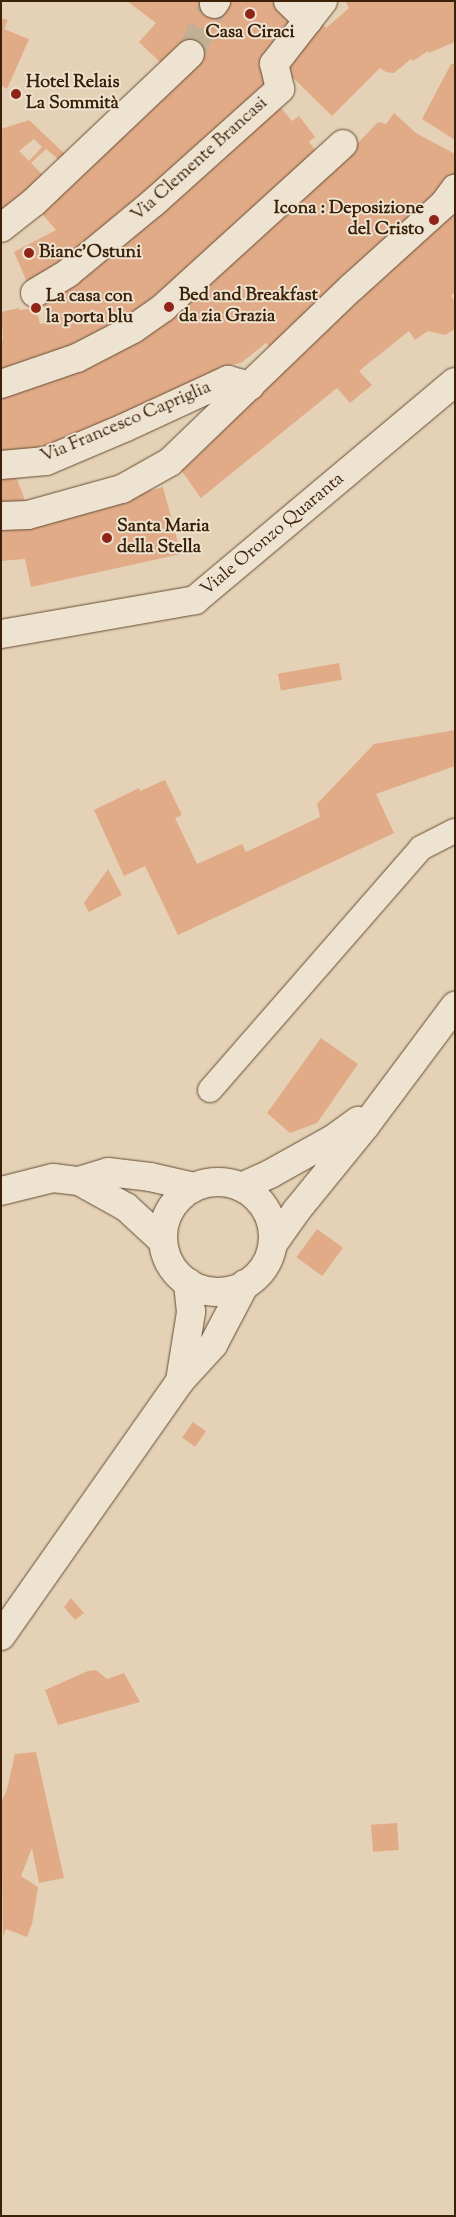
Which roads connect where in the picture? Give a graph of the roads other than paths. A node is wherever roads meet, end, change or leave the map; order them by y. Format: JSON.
{"nodes":[{"id":1,"x":288,"y":1,"type":"edge"},
{"id":2,"x":316,"y":10,"type":"edge"},
{"id":3,"x":190,"y":54,"type":"tunnel mouth"},
{"id":4,"x":342,"y":144,"type":"dead end"},
{"id":5,"x":455,"y":189,"type":"edge"},
{"id":6,"x":1,"y":228,"type":"edge"},
{"id":7,"x":35,"y":293,"type":"dead end"},
{"id":8,"x":455,"y":382,"type":"edge"},
{"id":9,"x":1,"y":384,"type":"edge"},
{"id":10,"x":250,"y":386,"type":"junction"},
{"id":11,"x":1,"y":464,"type":"edge"},
{"id":12,"x":1,"y":516,"type":"edge"},
{"id":13,"x":1,"y":634,"type":"edge"},
{"id":14,"x":455,"y":832,"type":"edge"},
{"id":15,"x":455,"y":1006,"type":"edge"},
{"id":16,"x":210,"y":1090,"type":"dead end"},
{"id":17,"x":380,"y":1106,"type":"junction"},
{"id":18,"x":79,"y":1181,"type":"junction"},
{"id":19,"x":194,"y":1187,"type":"junction"},
{"id":20,"x":241,"y":1187,"type":"junction"},
{"id":21,"x":1,"y":1191,"type":"edge"},
{"id":22,"x":164,"y":1241,"type":"junction"},
{"id":23,"x":273,"y":1244,"type":"junction"},
{"id":24,"x":188,"y":1282,"type":"junction"},
{"id":25,"x":245,"y":1284,"type":"junction"},
{"id":26,"x":180,"y":1380,"type":"junction"},
{"id":27,"x":1,"y":1636,"type":"edge"}],
"edges":[{"from":1,"to":2,"type":"street"},
{"from":2,"to":7,"type":"street","name":"Via Clemente Brancasi"},
{"from":3,"to":6,"type":"street"},
{"from":4,"to":9,"type":"street"},
{"from":5,"to":10,"type":"street"},
{"from":8,"to":13,"type":"street","name":"Viale Oronzo Quaranta"},
{"from":10,"to":11,"type":"street","name":"Via Francesco Capriglia"},
{"from":10,"to":12,"type":"street"},
{"from":14,"to":16,"type":"lane"},
{"from":15,"to":17,"type":"street"},
{"from":17,"to":20,"type":"street"},
{"from":17,"to":23,"type":"street"},
{"from":18,"to":19,"type":"street"},
{"from":18,"to":21,"type":"street"},
{"from":18,"to":22,"type":"street"},
{"from":19,"to":20,"type":"street"},
{"from":19,"to":22,"type":"street"},
{"from":20,"to":23,"type":"street"},
{"from":22,"to":24,"type":"street"},
{"from":23,"to":25,"type":"street"},
{"from":24,"to":25,"type":"street"},
{"from":24,"to":26,"type":"street"},
{"from":25,"to":26,"type":"street"},
{"from":26,"to":27,"type":"street"}]}
